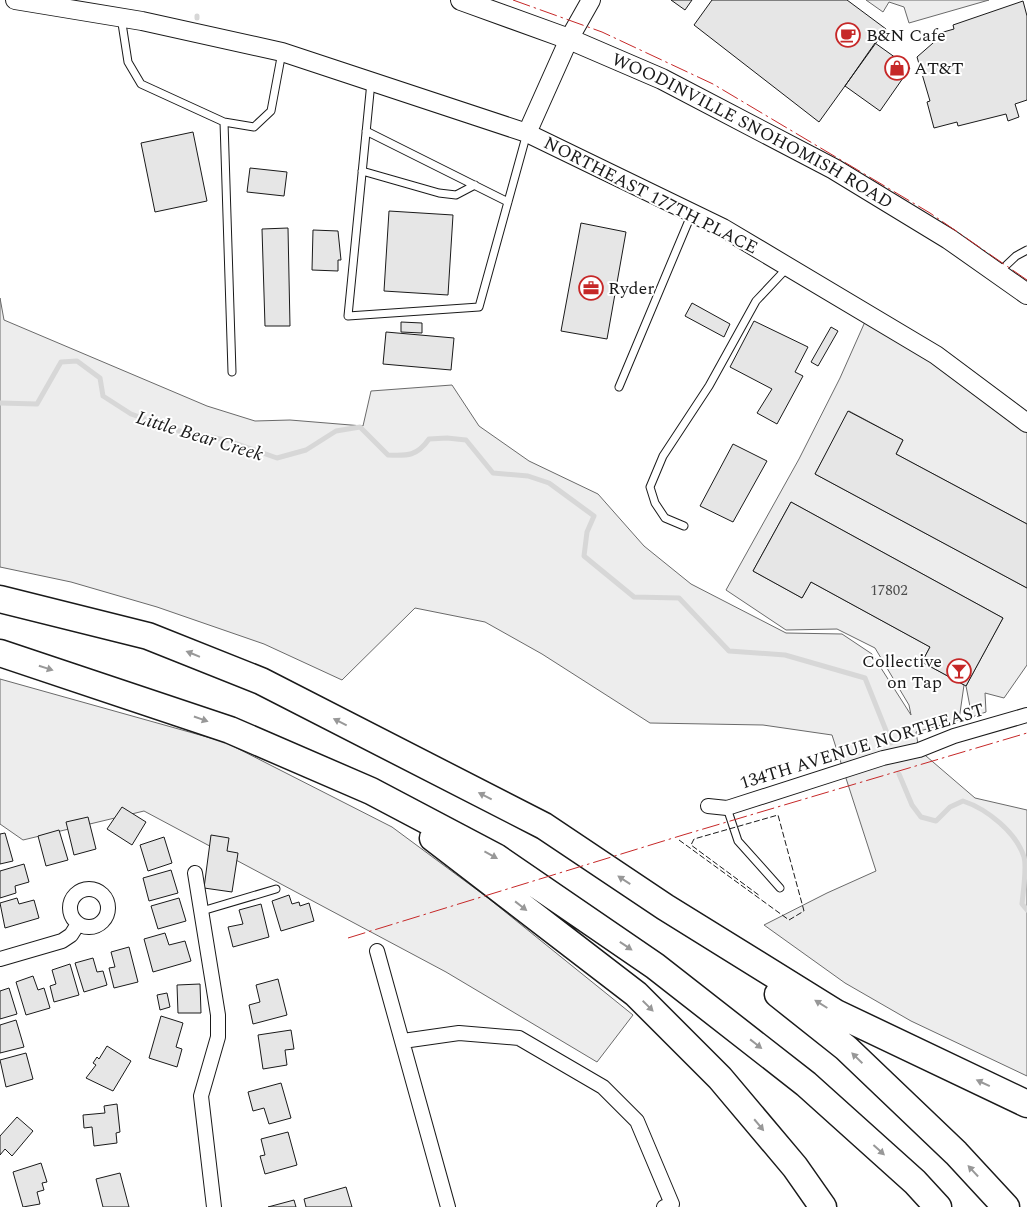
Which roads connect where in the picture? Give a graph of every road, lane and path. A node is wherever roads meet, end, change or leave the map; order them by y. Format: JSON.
{"nodes":[{"id":1,"x":15,"y":0,"type":"edge"},
{"id":2,"x":461,"y":0,"type":"edge"},
{"id":3,"x":591,"y":0,"type":"edge"},
{"id":4,"x":121,"y":17,"type":"junction"},
{"id":5,"x":569,"y":39,"type":"junction"},
{"id":6,"x":282,"y":52,"type":"junction"},
{"id":7,"x":371,"y":82,"type":"junction"},
{"id":8,"x":224,"y":122,"type":"junction"},
{"id":9,"x":366,"y":131,"type":"junction"},
{"id":10,"x":527,"y":133,"type":"junction"},
{"id":11,"x":362,"y":171,"type":"junction"},
{"id":12,"x":475,"y":186,"type":"junction"},
{"id":13,"x":508,"y":202,"type":"junction"},
{"id":14,"x":692,"y":213,"type":"junction"},
{"id":15,"x":1027,"y":250,"type":"edge"},
{"id":16,"x":788,"y":266,"type":"junction"},
{"id":17,"x":998,"y":273,"type":"junction"},
{"id":18,"x":1027,"y":294,"type":"edge"},
{"id":19,"x":232,"y":372,"type":"dead end"},
{"id":20,"x":619,"y":387,"type":"dead end"},
{"id":21,"x":1027,"y":423,"type":"edge"},
{"id":22,"x":684,"y":526,"type":"dead end"},
{"id":23,"x":0,"y":600,"type":"edge"},
{"id":24,"x":0,"y":653,"type":"edge"},
{"id":25,"x":1027,"y":715,"type":"edge"},
{"id":26,"x":371,"y":791,"type":"junction"},
{"id":27,"x":708,"y":806,"type":"dead end"},
{"id":28,"x":727,"y":808,"type":"junction"},
{"id":29,"x":195,"y":873,"type":"dead end"},
{"id":30,"x":780,"y":888,"type":"dead end"},
{"id":31,"x":276,"y":889,"type":"dead end"},
{"id":32,"x":665,"y":906,"type":"junction"},
{"id":33,"x":202,"y":911,"type":"junction"},
{"id":34,"x":78,"y":924,"type":"dead end"},
{"id":35,"x":378,"y":951,"type":"dead end"},
{"id":36,"x":0,"y":959,"type":"edge"},
{"id":37,"x":403,"y":1041,"type":"junction"},
{"id":38,"x":1027,"y":1104,"type":"edge"},
{"id":39,"x":668,"y":1205,"type":"edge"},
{"id":40,"x":822,"y":1206,"type":"edge"},
{"id":41,"x":214,"y":1207,"type":"edge"},
{"id":42,"x":448,"y":1207,"type":"edge"},
{"id":43,"x":938,"y":1207,"type":"edge"},
{"id":44,"x":1006,"y":1207,"type":"edge"}],
"edges":[{"from":1,"to":4,"type":"street","name":"NORTHEAST 177TH PLACE"},
{"from":2,"to":5,"type":"main road","name":"WOODINVILLE SNOHOMISH ROAD"},
{"from":3,"to":5,"type":"street"},
{"from":4,"to":6,"type":"street","name":"NORTHEAST 177TH PLACE"},
{"from":4,"to":8,"type":"lane"},
{"from":5,"to":10,"type":"street"},
{"from":5,"to":17,"type":"main road","name":"WOODINVILLE SNOHOMISH ROAD"},
{"from":6,"to":7,"type":"street","name":"NORTHEAST 177TH PLACE"},
{"from":6,"to":8,"type":"lane"},
{"from":7,"to":9,"type":"lane"},
{"from":7,"to":10,"type":"street","name":"NORTHEAST 177TH PLACE"},
{"from":8,"to":19,"type":"lane"},
{"from":9,"to":11,"type":"lane"},
{"from":9,"to":12,"type":"lane"},
{"from":10,"to":13,"type":"lane"},
{"from":10,"to":14,"type":"street","name":"NORTHEAST 177TH PLACE"},
{"from":11,"to":12,"type":"lane"},
{"from":11,"to":13,"type":"lane"},
{"from":12,"to":13,"type":"lane"},
{"from":14,"to":16,"type":"street","name":"NORTHEAST 177TH PLACE"},
{"from":14,"to":20,"type":"lane"},
{"from":15,"to":17,"type":"lane"},
{"from":16,"to":21,"type":"street","name":"NORTHEAST 177TH PLACE"},
{"from":16,"to":22,"type":"lane"},
{"from":17,"to":18,"type":"main road","name":"WOODINVILLE SNOHOMISH ROAD"},
{"from":32,"to":23,"type":"highway","one_way":true},
{"from":24,"to":26,"type":"highway","one_way":true},
{"from":25,"to":28,"type":"street","name":"134TH AVENUE NORTHEAST"},
{"from":26,"to":40,"type":"highway","one_way":true},
{"from":26,"to":43,"type":"highway","one_way":true},
{"from":27,"to":28,"type":"street","name":"134TH AVENUE NORTHEAST"},
{"from":28,"to":30,"type":"lane"},
{"from":29,"to":33,"type":"street"},
{"from":31,"to":33,"type":"lane"},
{"from":38,"to":32,"type":"highway","one_way":true},
{"from":44,"to":32,"type":"highway","one_way":true},
{"from":33,"to":41,"type":"street"},
{"from":34,"to":36,"type":"street"},
{"from":35,"to":37,"type":"street"},
{"from":37,"to":39,"type":"street"},
{"from":37,"to":42,"type":"street"}]}
